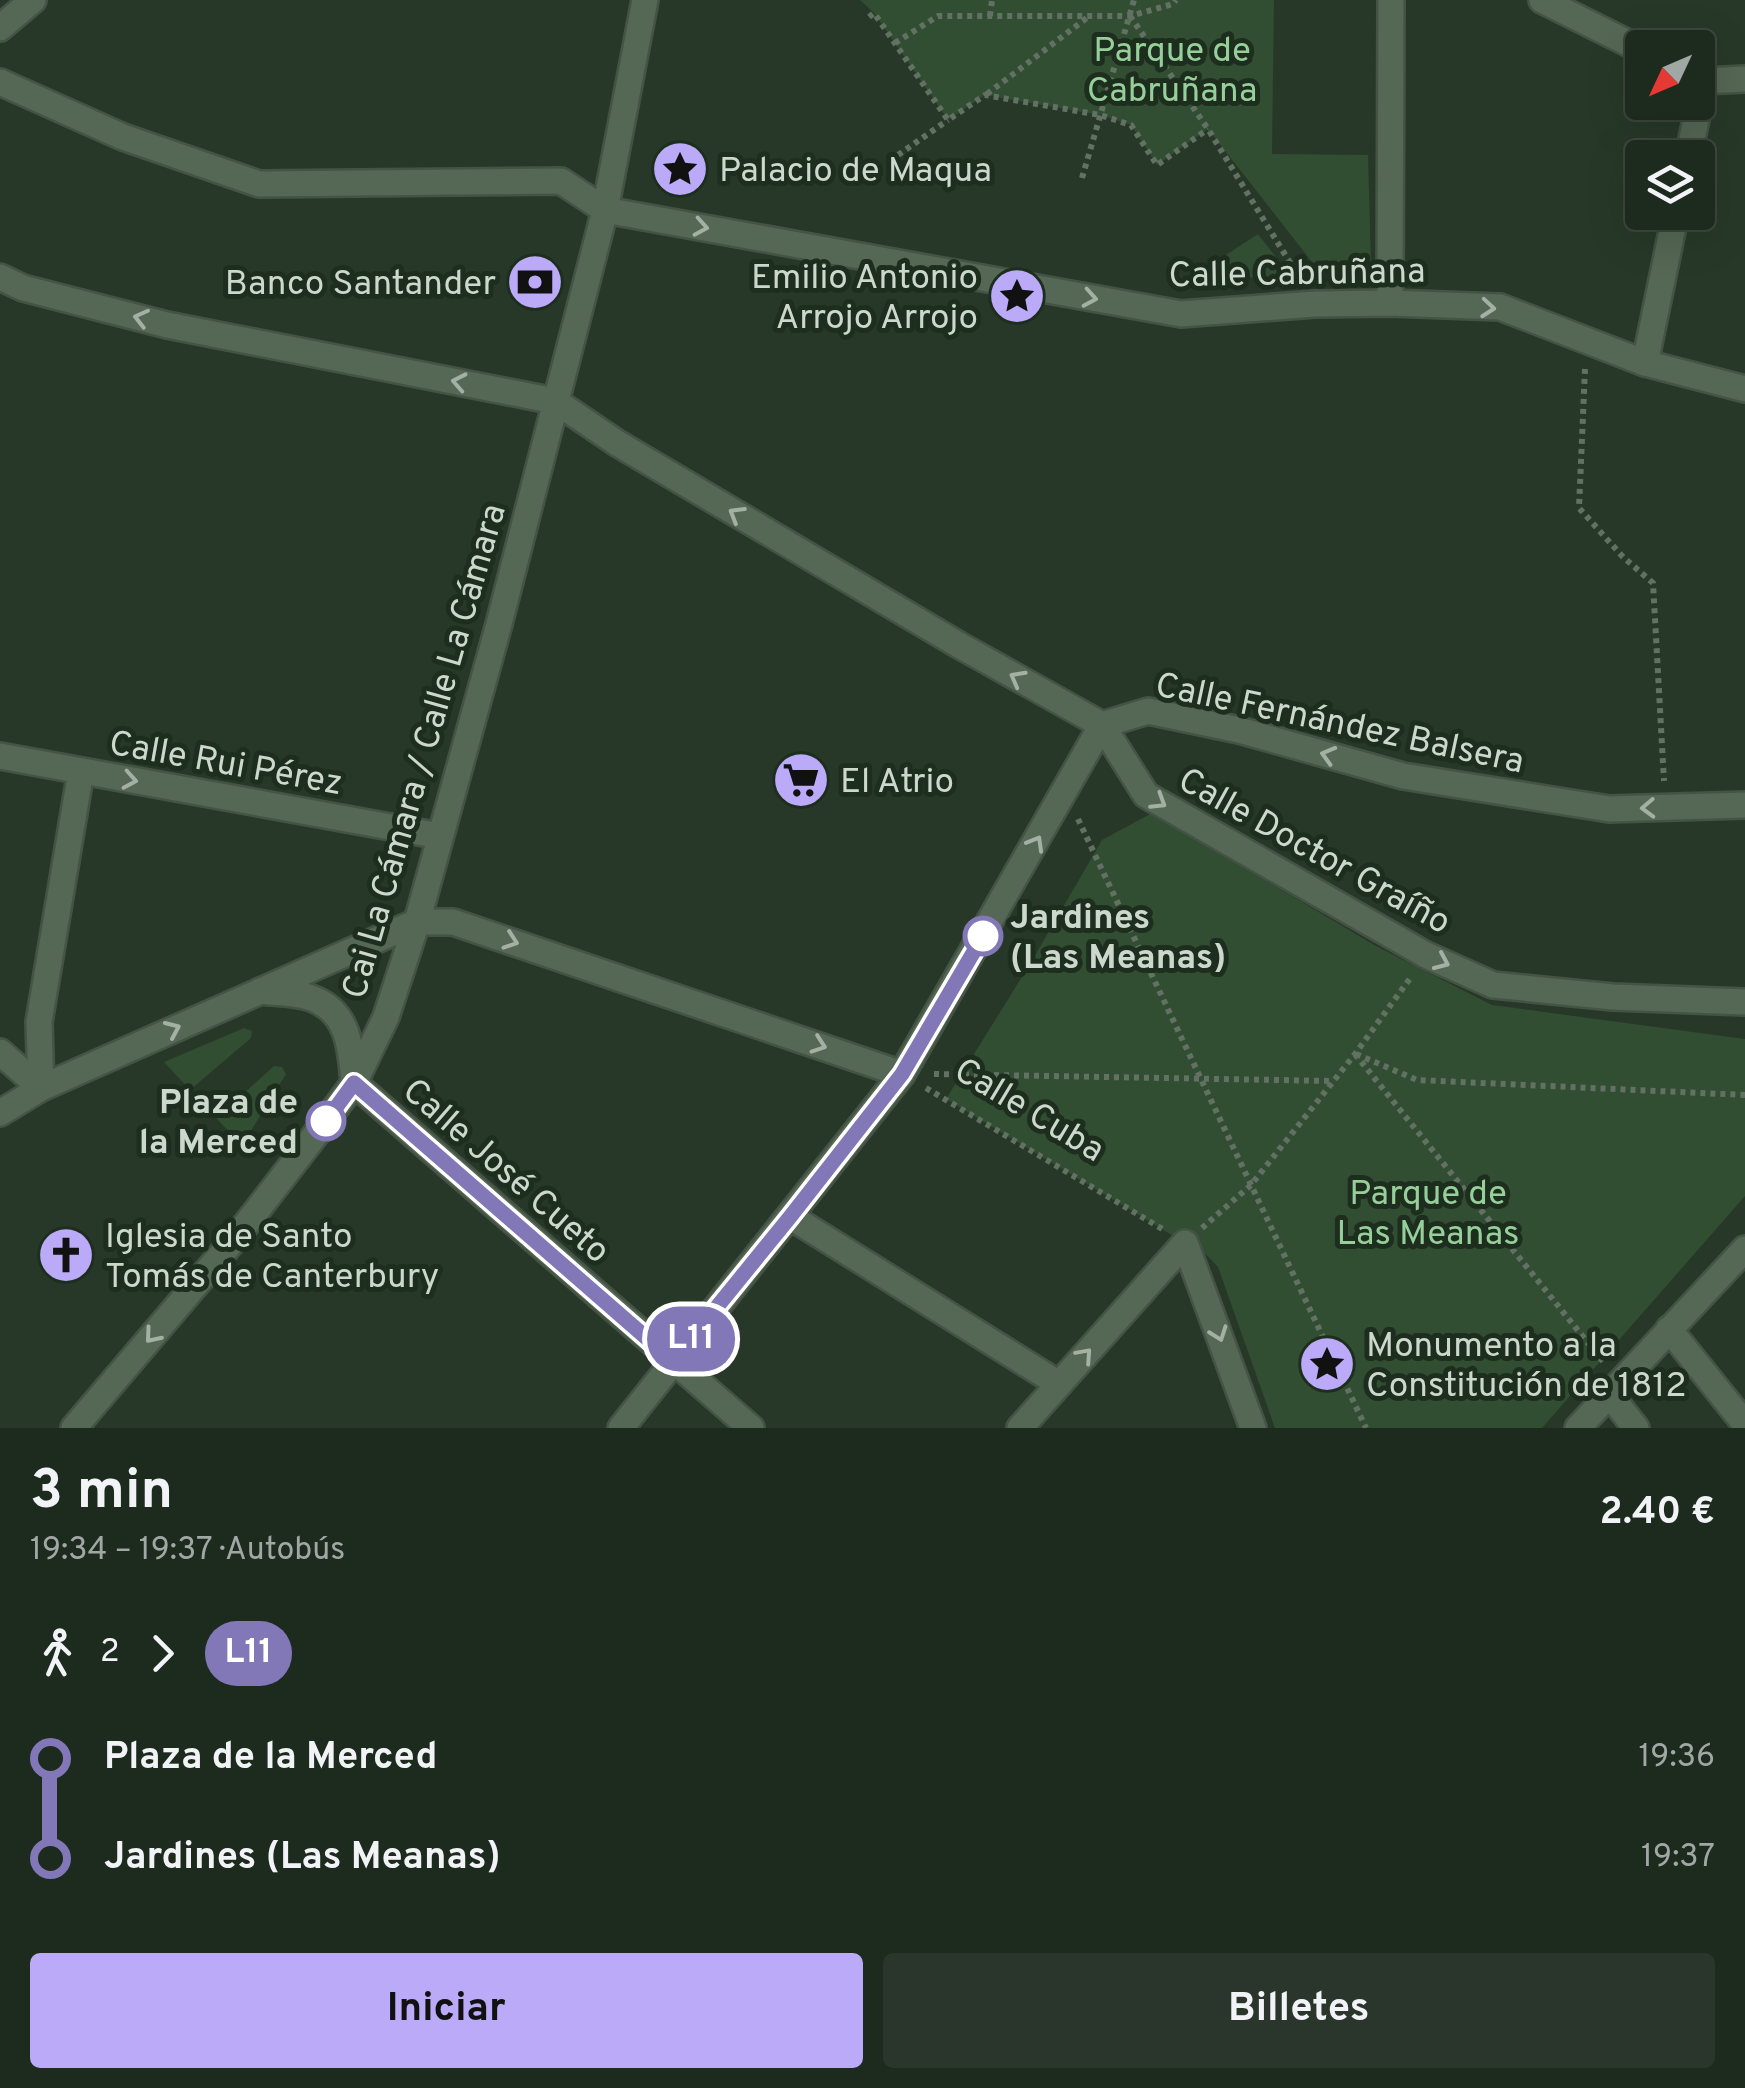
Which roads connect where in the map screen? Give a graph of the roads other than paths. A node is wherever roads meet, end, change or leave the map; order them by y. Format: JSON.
{"nodes":[{"id":1,"x":33,"y":0,"type":"edge"},
{"id":2,"x":645,"y":0,"type":"edge"},
{"id":3,"x":1392,"y":0,"type":"edge"},
{"id":4,"x":1542,"y":0,"type":"edge"},
{"id":5,"x":0,"y":28,"type":"edge"},
{"id":6,"x":1625,"y":42,"type":"edge"},
{"id":7,"x":1715,"y":79,"type":"edge"},
{"id":8,"x":1745,"y":79,"type":"edge"},
{"id":9,"x":0,"y":82,"type":"edge"},
{"id":10,"x":606,"y":210,"type":"junction"},
{"id":11,"x":1672,"y":230,"type":"edge"},
{"id":12,"x":0,"y":277,"type":"edge"},
{"id":13,"x":1390,"y":302,"type":"junction"},
{"id":14,"x":1645,"y":363,"type":"junction"},
{"id":15,"x":1745,"y":389,"type":"edge"},
{"id":16,"x":555,"y":400,"type":"junction"},
{"id":17,"x":1102,"y":725,"type":"junction"},
{"id":18,"x":0,"y":756,"type":"edge"},
{"id":19,"x":80,"y":771,"type":"junction"},
{"id":20,"x":1745,"y":805,"type":"edge"},
{"id":21,"x":440,"y":836,"type":"junction"},
{"id":22,"x":417,"y":922,"type":"junction"},
{"id":23,"x":260,"y":991,"type":"junction"},
{"id":24,"x":1745,"y":1002,"type":"edge"},
{"id":25,"x":0,"y":1052,"type":"edge"},
{"id":26,"x":902,"y":1074,"type":"junction"},
{"id":27,"x":354,"y":1083,"type":"junction"},
{"id":28,"x":41,"y":1088,"type":"junction"},
{"id":29,"x":0,"y":1113,"type":"edge"},
{"id":30,"x":790,"y":1217,"type":"junction"},
{"id":31,"x":1745,"y":1249,"type":"edge"},
{"id":32,"x":1669,"y":1329,"type":"junction"},
{"id":33,"x":673,"y":1361,"type":"junction"},
{"id":34,"x":1059,"y":1384,"type":"junction"},
{"id":35,"x":1614,"y":1388,"type":"junction"},
{"id":36,"x":1745,"y":1424,"type":"edge"},
{"id":37,"x":74,"y":1428,"type":"edge"},
{"id":38,"x":621,"y":1428,"type":"edge"},
{"id":39,"x":751,"y":1428,"type":"edge"},
{"id":40,"x":1020,"y":1428,"type":"edge"},
{"id":41,"x":1253,"y":1428,"type":"edge"},
{"id":42,"x":1578,"y":1428,"type":"edge"},
{"id":43,"x":1636,"y":1428,"type":"edge"}],
"edges":[{"from":1,"to":5,"type":"street"},
{"from":2,"to":10,"type":"street","name":"Cai La Cámara / Calle La Cámara"},
{"from":3,"to":13,"type":"street"},
{"from":4,"to":6,"type":"street"},
{"from":7,"to":8,"type":"street"},
{"from":9,"to":10,"type":"street"},
{"from":10,"to":13,"type":"street","name":"Calle Cabruñana","one_way":true},
{"from":10,"to":16,"type":"street","name":"Cai La Cámara / Calle La Cámara"},
{"from":11,"to":14,"type":"street"},
{"from":16,"to":12,"type":"street","one_way":true},
{"from":13,"to":14,"type":"street","name":"Calle Cabruñana","one_way":true},
{"from":14,"to":15,"type":"street","name":"Calle Cabruñana"},
{"from":17,"to":16,"type":"street","name":"Calle Doctor Graíño","one_way":true},
{"from":16,"to":21,"type":"street","name":"Cai La Cámara / Calle La Cámara"},
{"from":20,"to":17,"type":"street","name":"Calle Fernández Balsera","one_way":true},
{"from":17,"to":24,"type":"street","name":"Calle Doctor Graíño","one_way":true},
{"from":26,"to":17,"type":"street","one_way":true},
{"from":18,"to":19,"type":"street","name":"Calle Rui Pérez"},
{"from":19,"to":21,"type":"street","name":"Calle Rui Pérez","one_way":true},
{"from":19,"to":28,"type":"street"},
{"from":21,"to":22,"type":"street","name":"Cai La Cámara / Calle La Cámara"},
{"from":22,"to":23,"type":"street"},
{"from":22,"to":26,"type":"street","name":"Calle Cuba","one_way":true},
{"from":22,"to":27,"type":"street","name":"Cai La Cámara / Calle La Cámara"},
{"from":23,"to":27,"type":"street"},
{"from":28,"to":23,"type":"street","one_way":true},
{"from":25,"to":28,"type":"street"},
{"from":26,"to":30,"type":"street"},
{"from":27,"to":33,"type":"street","name":"Calle José Cueto"},
{"from":27,"to":37,"type":"street","name":"Cai La Cámara / Calle La Cámara","one_way":true},
{"from":28,"to":29,"type":"street"},
{"from":30,"to":33,"type":"street"},
{"from":30,"to":34,"type":"street"},
{"from":31,"to":32,"type":"street"},
{"from":32,"to":35,"type":"street"},
{"from":32,"to":36,"type":"street"},
{"from":33,"to":38,"type":"street"},
{"from":33,"to":39,"type":"street","name":"Calle José Cueto"},
{"from":34,"to":40,"type":"street"},
{"from":34,"to":41,"type":"street","one_way":true},
{"from":35,"to":42,"type":"street"},
{"from":35,"to":43,"type":"street"}]}
